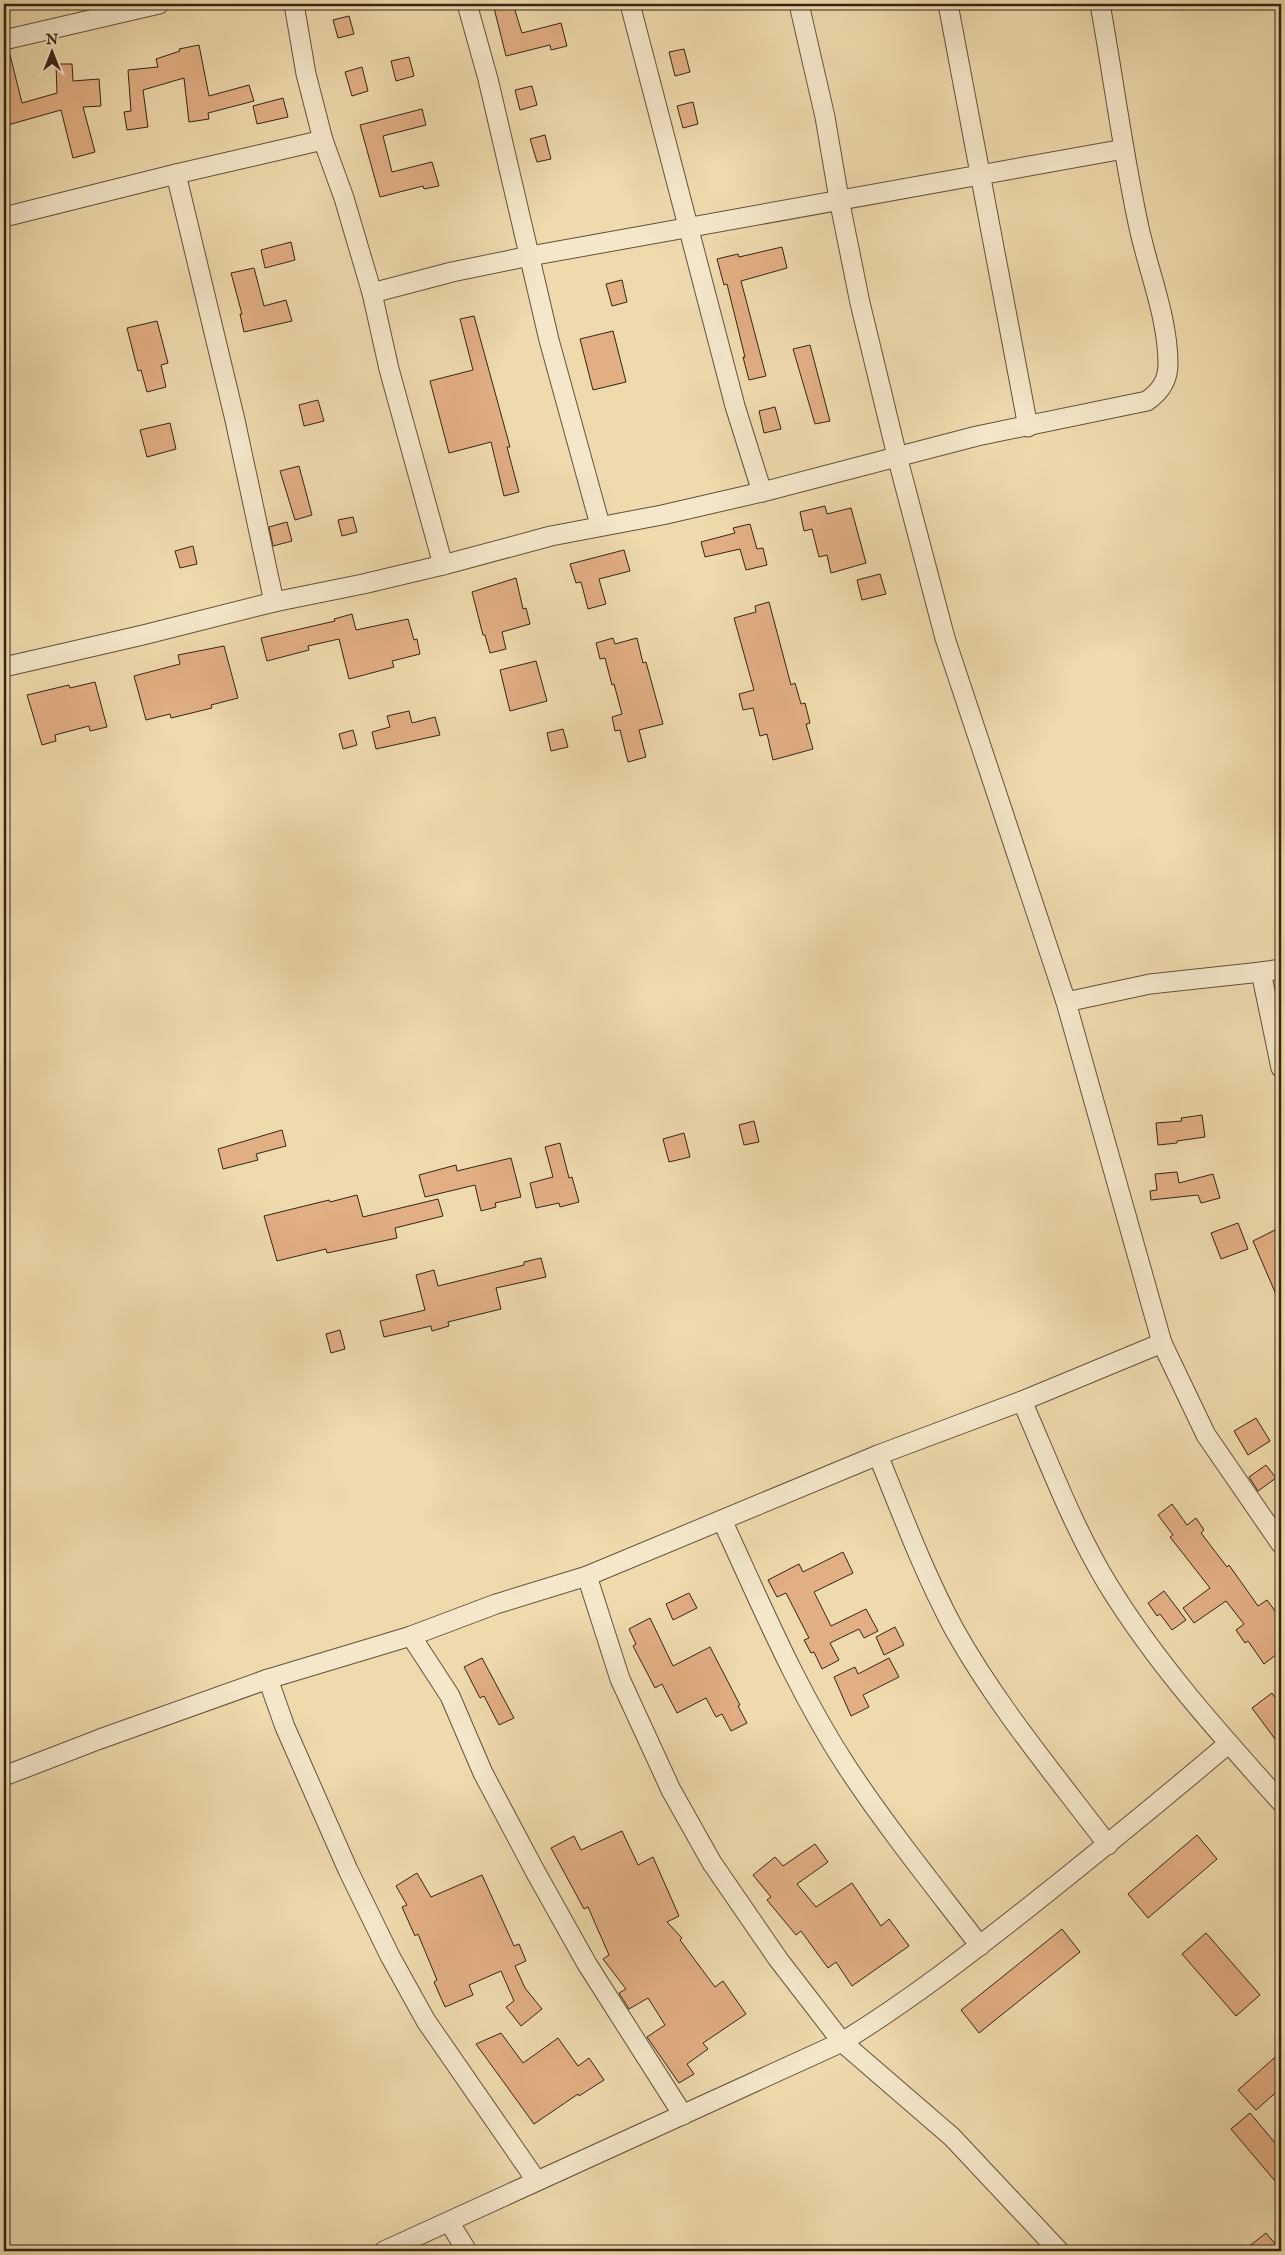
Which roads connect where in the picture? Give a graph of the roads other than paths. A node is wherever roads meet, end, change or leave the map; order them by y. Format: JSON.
{"nodes":[{"id":1,"x":159,"y":4,"type":"edge"},
{"id":2,"x":294,"y":4,"type":"edge"},
{"id":3,"x":467,"y":4,"type":"edge"},
{"id":4,"x":630,"y":4,"type":"edge"},
{"id":5,"x":799,"y":4,"type":"edge"},
{"id":6,"x":948,"y":4,"type":"edge"},
{"id":7,"x":1100,"y":4,"type":"edge"},
{"id":8,"x":4,"y":40,"type":"edge"},
{"id":9,"x":323,"y":140,"type":"junction"},
{"id":10,"x":1124,"y":149,"type":"junction"},
{"id":11,"x":176,"y":174,"type":"junction"},
{"id":12,"x":981,"y":174,"type":"junction"},
{"id":13,"x":839,"y":199,"type":"junction"},
{"id":14,"x":4,"y":217,"type":"edge"},
{"id":15,"x":688,"y":227,"type":"junction"},
{"id":16,"x":530,"y":256,"type":"junction"},
{"id":17,"x":372,"y":293,"type":"junction"},
{"id":18,"x":1028,"y":427,"type":"junction"},
{"id":19,"x":897,"y":456,"type":"junction"},
{"id":20,"x":762,"y":492,"type":"junction"},
{"id":21,"x":600,"y":525,"type":"junction"},
{"id":22,"x":443,"y":565,"type":"junction"},
{"id":23,"x":274,"y":602,"type":"junction"},
{"id":24,"x":4,"y":667,"type":"edge"},
{"id":25,"x":1281,"y":969,"type":"edge"},
{"id":26,"x":1261,"y":972,"type":"junction"},
{"id":27,"x":1066,"y":1002,"type":"junction"},
{"id":28,"x":1281,"y":1068,"type":"edge"},
{"id":29,"x":1162,"y":1343,"type":"junction"},
{"id":30,"x":1022,"y":1401,"type":"junction"},
{"id":31,"x":878,"y":1455,"type":"junction"},
{"id":32,"x":722,"y":1520,"type":"junction"},
{"id":33,"x":1281,"y":1544,"type":"edge"},
{"id":34,"x":587,"y":1576,"type":"junction"},
{"id":35,"x":411,"y":1636,"type":"junction"},
{"id":36,"x":268,"y":1679,"type":"junction"},
{"id":37,"x":1228,"y":1744,"type":"junction"},
{"id":38,"x":4,"y":1776,"type":"edge"},
{"id":39,"x":1281,"y":1802,"type":"edge"},
{"id":40,"x":1108,"y":1844,"type":"junction"},
{"id":41,"x":980,"y":1946,"type":"junction"},
{"id":42,"x":842,"y":2042,"type":"junction"},
{"id":43,"x":683,"y":2114,"type":"junction"},
{"id":44,"x":536,"y":2180,"type":"junction"},
{"id":45,"x":449,"y":2222,"type":"junction"},
{"id":46,"x":384,"y":2251,"type":"edge"},
{"id":47,"x":467,"y":2251,"type":"edge"},
{"id":48,"x":1059,"y":2251,"type":"edge"}],
"edges":[{"from":1,"to":8,"type":"street"},
{"from":2,"to":9,"type":"street"},
{"from":3,"to":16,"type":"street"},
{"from":4,"to":15,"type":"street"},
{"from":5,"to":13,"type":"street"},
{"from":6,"to":12,"type":"street"},
{"from":7,"to":10,"type":"street"},
{"from":9,"to":11,"type":"street"},
{"from":9,"to":17,"type":"street"},
{"from":10,"to":12,"type":"street"},
{"from":10,"to":18,"type":"street"},
{"from":11,"to":14,"type":"street"},
{"from":11,"to":23,"type":"street"},
{"from":12,"to":13,"type":"street"},
{"from":12,"to":18,"type":"street"},
{"from":13,"to":15,"type":"street"},
{"from":13,"to":19,"type":"street"},
{"from":15,"to":16,"type":"street"},
{"from":15,"to":20,"type":"street"},
{"from":16,"to":17,"type":"street"},
{"from":16,"to":21,"type":"street"},
{"from":17,"to":22,"type":"street"},
{"from":18,"to":19,"type":"street"},
{"from":19,"to":20,"type":"street"},
{"from":19,"to":27,"type":"street"},
{"from":20,"to":21,"type":"street"},
{"from":21,"to":22,"type":"street"},
{"from":22,"to":23,"type":"street"},
{"from":23,"to":24,"type":"street"},
{"from":25,"to":26,"type":"street"},
{"from":26,"to":27,"type":"street"},
{"from":26,"to":28,"type":"street"},
{"from":27,"to":29,"type":"street"},
{"from":29,"to":30,"type":"street"},
{"from":29,"to":33,"type":"street"},
{"from":30,"to":31,"type":"street"},
{"from":30,"to":37,"type":"street"},
{"from":31,"to":32,"type":"street"},
{"from":31,"to":40,"type":"street"},
{"from":32,"to":34,"type":"street"},
{"from":32,"to":41,"type":"street"},
{"from":34,"to":35,"type":"street"},
{"from":34,"to":42,"type":"street"},
{"from":35,"to":36,"type":"street"},
{"from":35,"to":43,"type":"street"},
{"from":36,"to":38,"type":"street"},
{"from":36,"to":44,"type":"street"},
{"from":37,"to":39,"type":"street"},
{"from":37,"to":40,"type":"street"},
{"from":40,"to":41,"type":"street"},
{"from":41,"to":42,"type":"street"},
{"from":42,"to":43,"type":"street"},
{"from":42,"to":48,"type":"street"},
{"from":43,"to":44,"type":"street"},
{"from":44,"to":45,"type":"street"},
{"from":45,"to":46,"type":"street"},
{"from":45,"to":47,"type":"street"}]}
